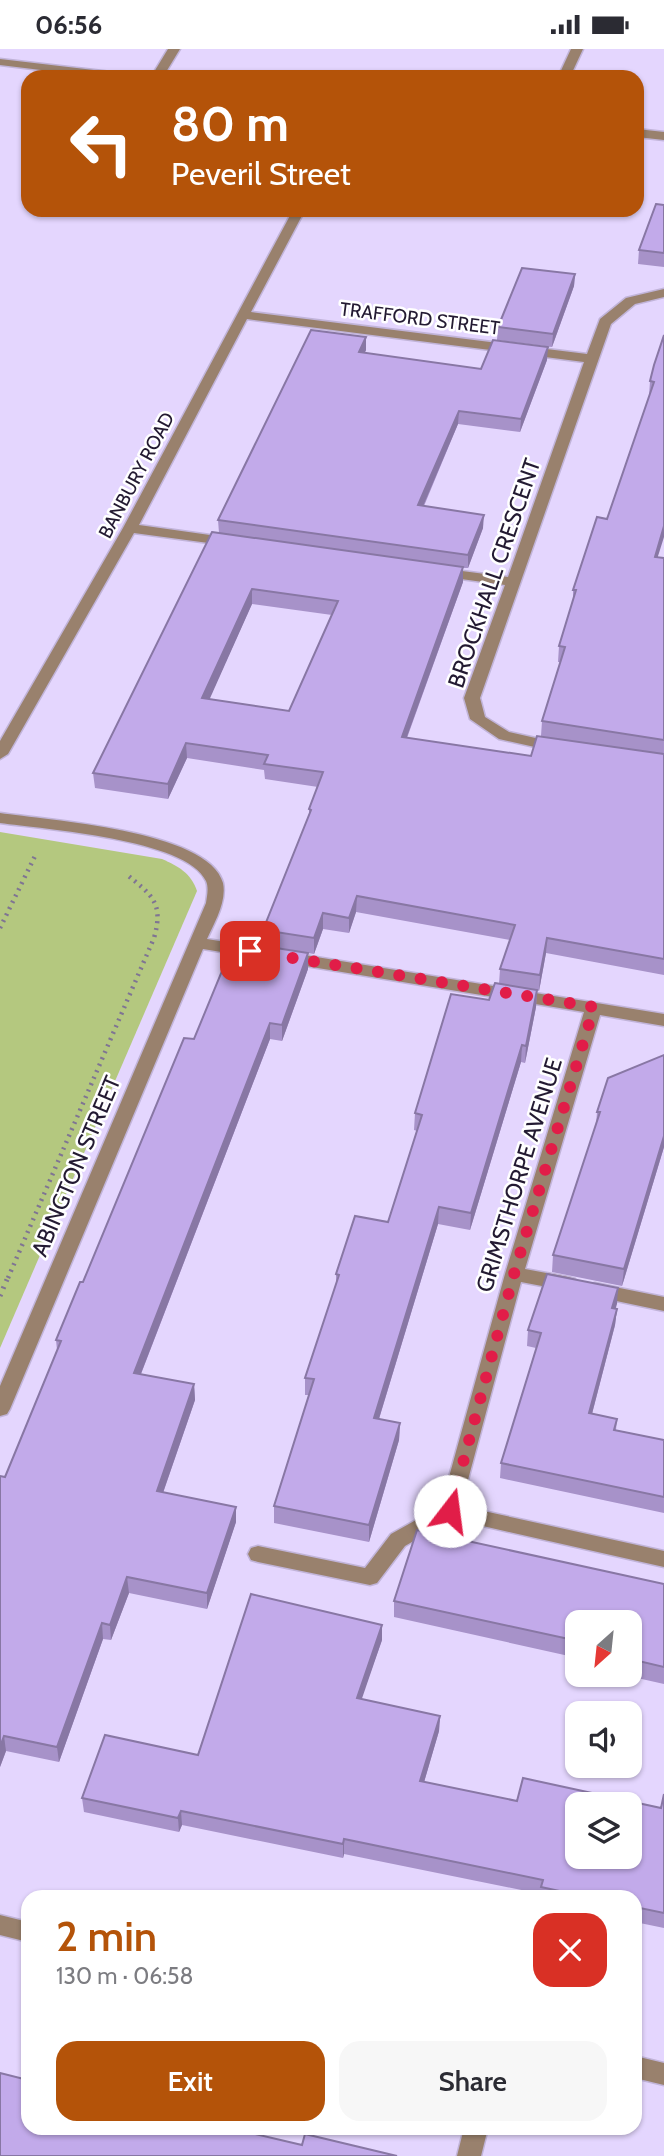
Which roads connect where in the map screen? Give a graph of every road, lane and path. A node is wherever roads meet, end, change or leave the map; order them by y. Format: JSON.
{"nodes":[{"id":1,"x":174,"y":49,"type":"edge"},
{"id":2,"x":577,"y":49,"type":"edge"},
{"id":3,"x":0,"y":62,"type":"edge"},
{"id":4,"x":68,"y":70,"type":"edge"},
{"id":5,"x":161,"y":70,"type":"edge"},
{"id":6,"x":567,"y":70,"type":"edge"},
{"id":7,"x":644,"y":134,"type":"edge"},
{"id":8,"x":664,"y":136,"type":"edge"},
{"id":9,"x":295,"y":217,"type":"edge"},
{"id":10,"x":664,"y":293,"type":"edge"},
{"id":11,"x":243,"y":315,"type":"junction"},
{"id":12,"x":593,"y":359,"type":"junction"},
{"id":13,"x":130,"y":528,"type":"junction"},
{"id":14,"x":240,"y":543,"type":"edge"},
{"id":15,"x":426,"y":570,"type":"edge"},
{"id":16,"x":512,"y":582,"type":"junction"},
{"id":17,"x":570,"y":749,"type":"edge"},
{"id":18,"x":0,"y":754,"type":"edge"},
{"id":19,"x":0,"y":818,"type":"edge"},
{"id":20,"x":50,"y":827,"type":"junction"},
{"id":21,"x":121,"y":871,"type":"dead end"},
{"id":22,"x":0,"y":928,"type":"edge"},
{"id":23,"x":197,"y":943,"type":"junction"},
{"id":24,"x":594,"y":1007,"type":"junction"},
{"id":25,"x":664,"y":1020,"type":"edge"},
{"id":26,"x":514,"y":1274,"type":"junction"},
{"id":27,"x":0,"y":1296,"type":"edge"},
{"id":28,"x":664,"y":1304,"type":"edge"},
{"id":29,"x":0,"y":1409,"type":"edge"},
{"id":30,"x":450,"y":1511,"type":"junction"},
{"id":31,"x":258,"y":1554,"type":"dead end"},
{"id":32,"x":664,"y":1559,"type":"edge"},
{"id":33,"x":0,"y":1925,"type":"edge"},
{"id":34,"x":21,"y":1930,"type":"edge"},
{"id":35,"x":642,"y":2069,"type":"edge"},
{"id":36,"x":664,"y":2074,"type":"edge"},
{"id":37,"x":474,"y":2135,"type":"edge"},
{"id":38,"x":469,"y":2156,"type":"edge"}],
"edges":[{"from":1,"to":5,"type":"street"},
{"from":2,"to":6,"type":"street"},
{"from":3,"to":4,"type":"street"},
{"from":7,"to":8,"type":"street"},
{"from":9,"to":11,"type":"street","name":"BANBURY ROAD"},
{"from":10,"to":12,"type":"street","name":"BROCKHALL CRESCENT"},
{"from":11,"to":12,"type":"street","name":"TRAFFORD STREET"},
{"from":11,"to":13,"type":"street","name":"BANBURY ROAD"},
{"from":12,"to":16,"type":"street","name":"BROCKHALL CRESCENT"},
{"from":13,"to":14,"type":"street"},
{"from":13,"to":18,"type":"street","name":"BANBURY ROAD"},
{"from":15,"to":16,"type":"street"},
{"from":16,"to":17,"type":"street","name":"BROCKHALL CRESCENT"},
{"from":19,"to":20,"type":"street"},
{"from":20,"to":22,"type":"path"},
{"from":20,"to":23,"type":"street","name":"ABINGTON STREET"},
{"from":21,"to":27,"type":"path"},
{"from":23,"to":24,"type":"street"},
{"from":23,"to":29,"type":"street","name":"ABINGTON STREET"},
{"from":24,"to":25,"type":"street"},
{"from":24,"to":26,"type":"street","name":"GRIMSTHORPE AVENUE"},
{"from":26,"to":28,"type":"street"},
{"from":26,"to":30,"type":"street","name":"GRIMSTHORPE AVENUE"},
{"from":30,"to":31,"type":"street"},
{"from":30,"to":32,"type":"street"},
{"from":33,"to":34,"type":"street"},
{"from":35,"to":36,"type":"street"},
{"from":37,"to":38,"type":"street"}]}
